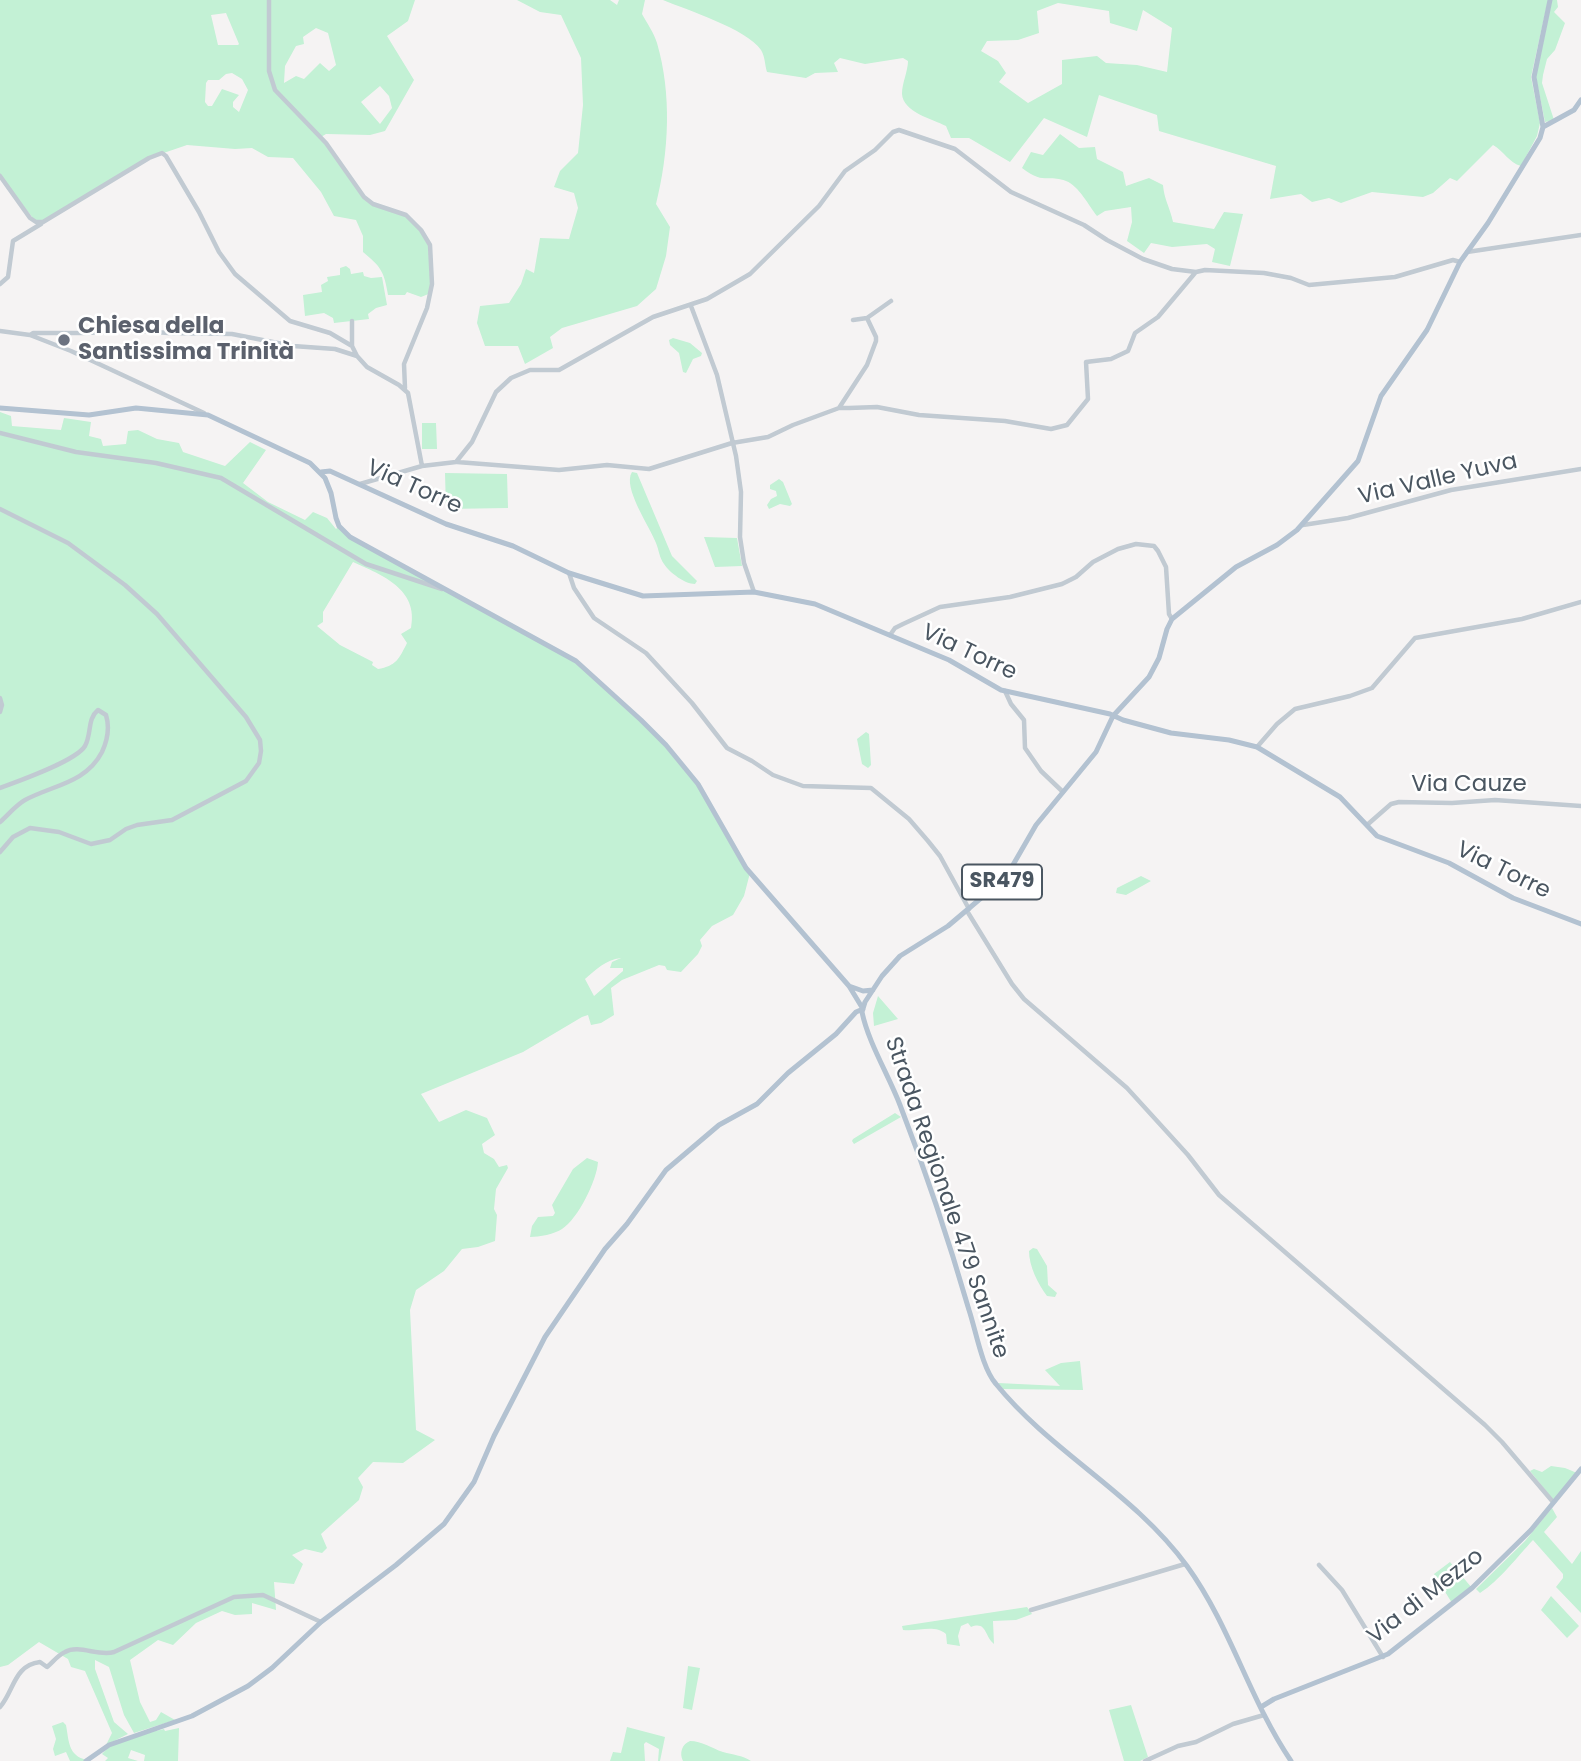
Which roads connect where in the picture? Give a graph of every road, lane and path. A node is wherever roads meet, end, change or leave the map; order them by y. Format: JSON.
{"nodes":[{"id":1,"x":269,"y":0,"type":"edge"},
{"id":2,"x":1550,"y":0,"type":"edge"},
{"id":3,"x":1581,"y":100,"type":"edge"},
{"id":4,"x":1543,"y":127,"type":"junction"},
{"id":5,"x":0,"y":176,"type":"edge"},
{"id":6,"x":43,"y":222,"type":"junction"},
{"id":7,"x":1581,"y":235,"type":"edge"},
{"id":8,"x":1467,"y":252,"type":"junction"},
{"id":9,"x":1460,"y":262,"type":"junction"},
{"id":10,"x":1196,"y":272,"type":"junction"},
{"id":11,"x":0,"y":284,"type":"edge"},
{"id":12,"x":891,"y":301,"type":"dead end"},
{"id":13,"x":691,"y":306,"type":"junction"},
{"id":14,"x":867,"y":318,"type":"junction"},
{"id":15,"x":853,"y":320,"type":"dead end"},
{"id":16,"x":352,"y":321,"type":"dead end"},
{"id":17,"x":0,"y":331,"type":"edge"},
{"id":18,"x":30,"y":335,"type":"junction"},
{"id":19,"x":352,"y":346,"type":"junction"},
{"id":20,"x":357,"y":356,"type":"junction"},
{"id":21,"x":405,"y":389,"type":"junction"},
{"id":22,"x":0,"y":408,"type":"edge"},
{"id":23,"x":839,"y":408,"type":"junction"},
{"id":24,"x":208,"y":415,"type":"junction"},
{"id":25,"x":0,"y":433,"type":"edge"},
{"id":26,"x":732,"y":443,"type":"junction"},
{"id":27,"x":456,"y":462,"type":"junction"},
{"id":28,"x":422,"y":466,"type":"junction"},
{"id":29,"x":1581,"y":469,"type":"edge"},
{"id":30,"x":321,"y":472,"type":"junction"},
{"id":31,"x":360,"y":484,"type":"junction"},
{"id":32,"x":0,"y":509,"type":"edge"},
{"id":33,"x":1303,"y":525,"type":"junction"},
{"id":34,"x":569,"y":573,"type":"junction"},
{"id":35,"x":443,"y":587,"type":"junction"},
{"id":36,"x":754,"y":592,"type":"junction"},
{"id":37,"x":1581,"y":603,"type":"edge"},
{"id":38,"x":1172,"y":619,"type":"junction"},
{"id":39,"x":890,"y":635,"type":"junction"},
{"id":40,"x":1005,"y":691,"type":"junction"},
{"id":41,"x":0,"y":698,"type":"edge"},
{"id":42,"x":0,"y":712,"type":"edge"},
{"id":43,"x":1113,"y":716,"type":"junction"},
{"id":44,"x":1257,"y":747,"type":"junction"},
{"id":45,"x":0,"y":788,"type":"edge"},
{"id":46,"x":1063,"y":792,"type":"junction"},
{"id":47,"x":1581,"y":806,"type":"edge"},
{"id":48,"x":0,"y":822,"type":"edge"},
{"id":49,"x":1366,"y":826,"type":"junction"},
{"id":50,"x":0,"y":852,"type":"edge"},
{"id":51,"x":968,"y":911,"type":"junction"},
{"id":52,"x":1581,"y":924,"type":"edge"},
{"id":53,"x":849,"y":986,"type":"junction"},
{"id":54,"x":873,"y":990,"type":"junction"},
{"id":55,"x":863,"y":1009,"type":"junction"},
{"id":56,"x":1581,"y":1469,"type":"edge"},
{"id":57,"x":1553,"y":1502,"type":"junction"},
{"id":58,"x":1185,"y":1564,"type":"junction"},
{"id":59,"x":1319,"y":1564,"type":"dead end"},
{"id":60,"x":1031,"y":1610,"type":"dead end"},
{"id":61,"x":321,"y":1622,"type":"junction"},
{"id":62,"x":1383,"y":1657,"type":"junction"},
{"id":63,"x":0,"y":1707,"type":"edge"},
{"id":64,"x":1261,"y":1707,"type":"junction"},
{"id":65,"x":1264,"y":1715,"type":"junction"},
{"id":66,"x":86,"y":1761,"type":"edge"},
{"id":67,"x":1145,"y":1761,"type":"edge"},
{"id":68,"x":1290,"y":1761,"type":"edge"}],
"edges":[{"from":1,"to":21,"type":"street"},
{"from":2,"to":4,"type":"main road"},
{"from":3,"to":4,"type":"main road"},
{"from":4,"to":8,"type":"main road"},
{"from":5,"to":6,"type":"street"},
{"from":6,"to":11,"type":"street"},
{"from":6,"to":19,"type":"street"},
{"from":7,"to":8,"type":"street"},
{"from":8,"to":9,"type":"main road"},
{"from":9,"to":10,"type":"street"},
{"from":9,"to":33,"type":"main road"},
{"from":10,"to":13,"type":"street"},
{"from":10,"to":23,"type":"street"},
{"from":12,"to":14,"type":"street"},
{"from":13,"to":26,"type":"street"},
{"from":13,"to":27,"type":"street"},
{"from":14,"to":15,"type":"street"},
{"from":14,"to":23,"type":"street"},
{"from":16,"to":19,"type":"street"},
{"from":17,"to":18,"type":"street"},
{"from":18,"to":20,"type":"street"},
{"from":18,"to":24,"type":"street"},
{"from":19,"to":20,"type":"street"},
{"from":20,"to":21,"type":"street"},
{"from":21,"to":28,"type":"street"},
{"from":22,"to":24,"type":"main road","name":"Via Torre"},
{"from":23,"to":26,"type":"street"},
{"from":24,"to":30,"type":"main road","name":"Via Torre"},
{"from":25,"to":35,"type":"street"},
{"from":26,"to":27,"type":"street"},
{"from":26,"to":36,"type":"street"},
{"from":27,"to":28,"type":"street"},
{"from":28,"to":31,"type":"street"},
{"from":29,"to":33,"type":"street","name":"Via Valle Yuva"},
{"from":30,"to":31,"type":"main road","name":"Via Torre"},
{"from":30,"to":35,"type":"main road","name":"Strada Regionale 479 Sannite"},
{"from":31,"to":34,"type":"main road","name":"Via Torre"},
{"from":32,"to":50,"type":"street"},
{"from":33,"to":38,"type":"main road"},
{"from":34,"to":36,"type":"main road","name":"Via Torre"},
{"from":34,"to":51,"type":"street"},
{"from":35,"to":53,"type":"main road","name":"Strada Regionale 479 Sannite"},
{"from":36,"to":39,"type":"main road","name":"Via Torre"},
{"from":37,"to":44,"type":"street"},
{"from":38,"to":39,"type":"street"},
{"from":38,"to":43,"type":"main road","number":"SR479"},
{"from":39,"to":40,"type":"main road","name":"Via Torre"},
{"from":40,"to":43,"type":"main road","name":"Via Torre"},
{"from":40,"to":46,"type":"street"},
{"from":41,"to":42,"type":"street"},
{"from":43,"to":44,"type":"main road","name":"Via Torre"},
{"from":43,"to":46,"type":"main road","number":"SR479"},
{"from":44,"to":49,"type":"main road","name":"Via Torre"},
{"from":45,"to":48,"type":"street"},
{"from":46,"to":51,"type":"main road","number":"SR479"},
{"from":47,"to":49,"type":"street","name":"Via Cauze"},
{"from":49,"to":52,"type":"main road","name":"Via Torre"},
{"from":51,"to":54,"type":"main road","number":"SR479"},
{"from":51,"to":57,"type":"street"},
{"from":53,"to":54,"type":"main road"},
{"from":53,"to":55,"type":"main road","name":"Strada Regionale 479 Sannite"},
{"from":54,"to":55,"type":"main road","number":"SR479"},
{"from":55,"to":58,"type":"main road","name":"Strada Regionale 479 Sannite"},
{"from":55,"to":61,"type":"main road"},
{"from":56,"to":57,"type":"main road","name":"Via di Mezzo"},
{"from":57,"to":62,"type":"main road","name":"Via di Mezzo"},
{"from":58,"to":60,"type":"street"},
{"from":58,"to":64,"type":"main road","name":"Strada Regionale 479 Sannite"},
{"from":59,"to":62,"type":"street"},
{"from":61,"to":63,"type":"street"},
{"from":61,"to":66,"type":"main road"},
{"from":62,"to":64,"type":"main road","name":"Via di Mezzo"},
{"from":64,"to":65,"type":"main road","name":"Strada Regionale 479 Sannite"},
{"from":65,"to":67,"type":"street"},
{"from":65,"to":68,"type":"main road","name":"Strada Regionale 479 Sannite"}]}
